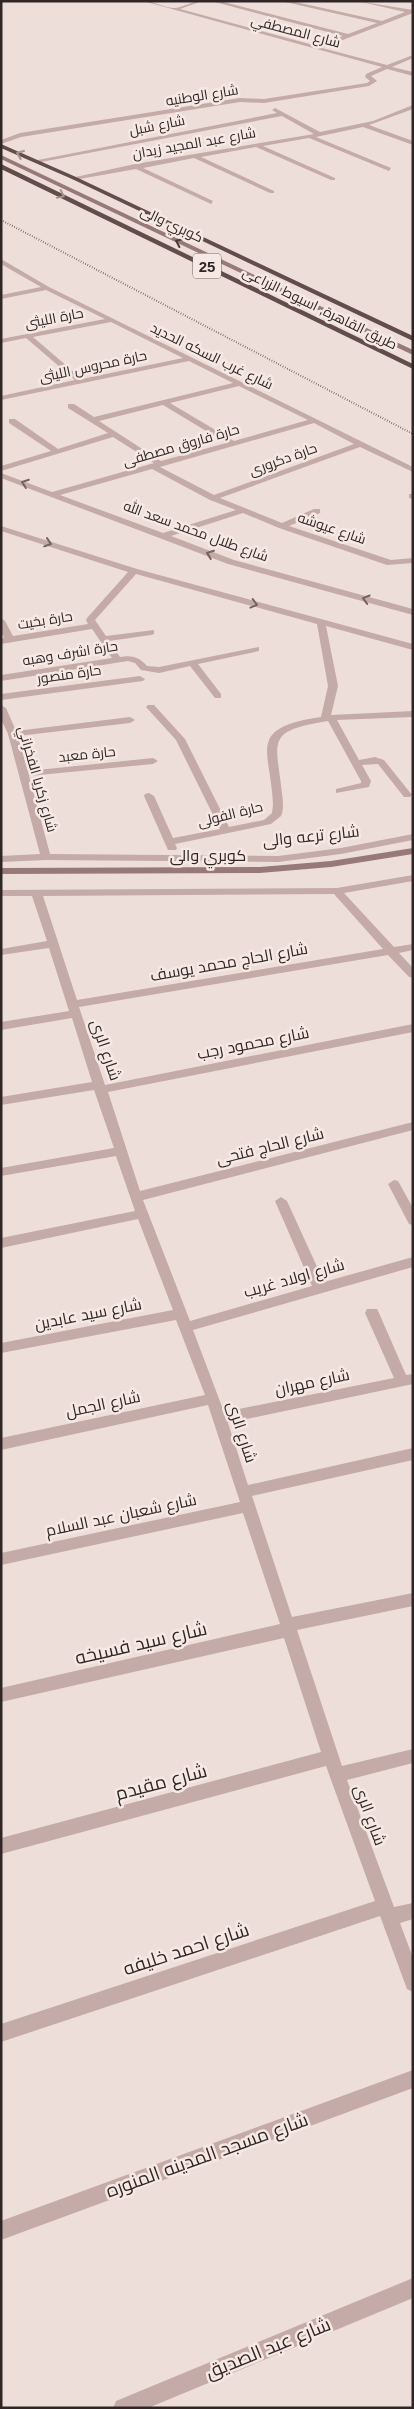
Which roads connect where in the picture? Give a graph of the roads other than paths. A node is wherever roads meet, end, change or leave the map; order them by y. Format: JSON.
{"nodes":[{"id":1,"x":145,"y":1,"type":"edge"},
{"id":2,"x":200,"y":1,"type":"edge"},
{"id":3,"x":213,"y":1,"type":"edge"},
{"id":4,"x":283,"y":1,"type":"edge"},
{"id":5,"x":359,"y":1,"type":"edge"},
{"id":6,"x":174,"y":9,"type":"junction"},
{"id":7,"x":412,"y":12,"type":"edge"},
{"id":8,"x":383,"y":23,"type":"junction"},
{"id":9,"x":349,"y":36,"type":"junction"},
{"id":10,"x":317,"y":48,"type":"junction"},
{"id":11,"x":413,"y":56,"type":"edge"},
{"id":12,"x":388,"y":67,"type":"junction"},
{"id":13,"x":413,"y":74,"type":"edge"},
{"id":14,"x":256,"y":100,"type":"junction"},
{"id":15,"x":413,"y":108,"type":"edge"},
{"id":16,"x":283,"y":114,"type":"junction"},
{"id":17,"x":363,"y":125,"type":"junction"},
{"id":18,"x":319,"y":134,"type":"junction"},
{"id":19,"x":310,"y":136,"type":"junction"},
{"id":20,"x":1,"y":142,"type":"edge"},
{"id":21,"x":413,"y":143,"type":"edge"},
{"id":22,"x":256,"y":145,"type":"junction"},
{"id":23,"x":1,"y":146,"type":"edge"},
{"id":24,"x":194,"y":156,"type":"junction"},
{"id":25,"x":1,"y":157,"type":"edge"},
{"id":26,"x":36,"y":161,"type":"junction"},
{"id":27,"x":1,"y":166,"type":"edge"},
{"id":28,"x":135,"y":166,"type":"junction"},
{"id":29,"x":389,"y":169,"type":"dead end"},
{"id":30,"x":74,"y":178,"type":"junction"},
{"id":31,"x":333,"y":179,"type":"dead end"},
{"id":32,"x":272,"y":192,"type":"dead end"},
{"id":33,"x":212,"y":202,"type":"dead end"},
{"id":34,"x":3,"y":263,"type":"edge"},
{"id":35,"x":215,"y":270,"type":"junction"},
{"id":36,"x":47,"y":288,"type":"junction"},
{"id":37,"x":1,"y":297,"type":"edge"},
{"id":38,"x":112,"y":320,"type":"junction"},
{"id":39,"x":28,"y":336,"type":"junction"},
{"id":40,"x":413,"y":339,"type":"edge"},
{"id":41,"x":1,"y":341,"type":"edge"},
{"id":42,"x":413,"y":353,"type":"edge"},
{"id":43,"x":190,"y":359,"type":"junction"},
{"id":44,"x":413,"y":361,"type":"edge"},
{"id":45,"x":413,"y":368,"type":"edge"},
{"id":46,"x":81,"y":382,"type":"junction"},
{"id":47,"x":240,"y":384,"type":"junction"},
{"id":48,"x":3,"y":396,"type":"edge"},
{"id":49,"x":163,"y":402,"type":"junction"},
{"id":50,"x":72,"y":406,"type":"dead end"},
{"id":51,"x":92,"y":420,"type":"junction"},
{"id":52,"x":12,"y":421,"type":"dead end"},
{"id":53,"x":314,"y":421,"type":"junction"},
{"id":54,"x":114,"y":434,"type":"junction"},
{"id":55,"x":233,"y":444,"type":"junction"},
{"id":56,"x":361,"y":444,"type":"junction"},
{"id":57,"x":57,"y":452,"type":"junction"},
{"id":58,"x":156,"y":465,"type":"junction"},
{"id":59,"x":1,"y":469,"type":"edge"},
{"id":60,"x":413,"y":470,"type":"edge"},
{"id":61,"x":1,"y":475,"type":"edge"},
{"id":62,"x":54,"y":494,"type":"junction"},
{"id":63,"x":213,"y":498,"type":"junction"},
{"id":64,"x":244,"y":510,"type":"junction"},
{"id":65,"x":317,"y":511,"type":"dead end"},
{"id":66,"x":282,"y":526,"type":"junction"},
{"id":67,"x":1,"y":528,"type":"edge"},
{"id":68,"x":163,"y":536,"type":"junction"},
{"id":69,"x":410,"y":563,"type":"edge"},
{"id":70,"x":134,"y":571,"type":"junction"},
{"id":71,"x":413,"y":612,"type":"edge"},
{"id":72,"x":1,"y":620,"type":"edge"},
{"id":73,"x":322,"y":622,"type":"junction"},
{"id":74,"x":93,"y":626,"type":"junction"},
{"id":75,"x":151,"y":632,"type":"dead end"},
{"id":76,"x":103,"y":639,"type":"junction"},
{"id":77,"x":6,"y":641,"type":"edge"},
{"id":78,"x":413,"y":647,"type":"edge"},
{"id":79,"x":256,"y":649,"type":"dead end"},
{"id":80,"x":117,"y":659,"type":"junction"},
{"id":81,"x":192,"y":663,"type":"junction"},
{"id":82,"x":1,"y":678,"type":"edge"},
{"id":83,"x":140,"y":679,"type":"dead end"},
{"id":84,"x":218,"y":696,"type":"dead end"},
{"id":85,"x":1,"y":697,"type":"edge"},
{"id":86,"x":151,"y":707,"type":"dead end"},
{"id":87,"x":1,"y":708,"type":"edge"},
{"id":88,"x":413,"y":714,"type":"edge"},
{"id":89,"x":328,"y":718,"type":"junction"},
{"id":90,"x":130,"y":720,"type":"dead end"},
{"id":91,"x":13,"y":734,"type":"junction"},
{"id":92,"x":153,"y":761,"type":"dead end"},
{"id":93,"x":356,"y":763,"type":"junction"},
{"id":94,"x":24,"y":774,"type":"junction"},
{"id":95,"x":339,"y":791,"type":"dead end"},
{"id":96,"x":408,"y":795,"type":"dead end"},
{"id":97,"x":149,"y":796,"type":"dead end"},
{"id":98,"x":226,"y":830,"type":"junction"},
{"id":99,"x":413,"y":837,"type":"edge"},
{"id":100,"x":169,"y":842,"type":"junction"},
{"id":101,"x":413,"y":852,"type":"edge"},
{"id":102,"x":46,"y":857,"type":"junction"},
{"id":103,"x":175,"y":858,"type":"junction"},
{"id":104,"x":1,"y":859,"type":"edge"},
{"id":105,"x":1,"y":872,"type":"edge"},
{"id":106,"x":413,"y":878,"type":"edge"},
{"id":107,"x":337,"y":891,"type":"junction"},
{"id":108,"x":1,"y":892,"type":"edge"},
{"id":109,"x":36,"y":892,"type":"junction"},
{"id":110,"x":52,"y":944,"type":"junction"},
{"id":111,"x":413,"y":947,"type":"edge"},
{"id":112,"x":392,"y":951,"type":"junction"},
{"id":113,"x":1,"y":952,"type":"edge"},
{"id":114,"x":413,"y":975,"type":"edge"},
{"id":115,"x":74,"y":1010,"type":"junction"},
{"id":116,"x":1,"y":1026,"type":"edge"},
{"id":117,"x":413,"y":1028,"type":"edge"},
{"id":118,"x":100,"y":1087,"type":"junction"},
{"id":119,"x":1,"y":1101,"type":"edge"},
{"id":120,"x":413,"y":1126,"type":"edge"},
{"id":121,"x":121,"y":1151,"type":"junction"},
{"id":122,"x":1,"y":1172,"type":"edge"},
{"id":123,"x":394,"y":1184,"type":"dead end"},
{"id":124,"x":136,"y":1197,"type":"junction"},
{"id":125,"x":281,"y":1202,"type":"dead end"},
{"id":126,"x":142,"y":1214,"type":"junction"},
{"id":127,"x":413,"y":1221,"type":"edge"},
{"id":128,"x":1,"y":1243,"type":"edge"},
{"id":129,"x":413,"y":1262,"type":"edge"},
{"id":130,"x":320,"y":1288,"type":"junction"},
{"id":131,"x":372,"y":1313,"type":"dead end"},
{"id":132,"x":183,"y":1321,"type":"junction"},
{"id":133,"x":1,"y":1348,"type":"edge"},
{"id":134,"x":408,"y":1380,"type":"edge"},
{"id":135,"x":213,"y":1399,"type":"junction"},
{"id":136,"x":219,"y":1419,"type":"junction"},
{"id":137,"x":1,"y":1444,"type":"edge"},
{"id":138,"x":413,"y":1454,"type":"edge"},
{"id":139,"x":245,"y":1499,"type":"junction"},
{"id":140,"x":1,"y":1559,"type":"edge"},
{"id":141,"x":413,"y":1599,"type":"edge"},
{"id":142,"x":288,"y":1628,"type":"junction"},
{"id":143,"x":1,"y":1695,"type":"edge"},
{"id":144,"x":413,"y":1756,"type":"edge"},
{"id":145,"x":331,"y":1757,"type":"junction"},
{"id":146,"x":337,"y":1775,"type":"junction"},
{"id":147,"x":1,"y":1846,"type":"edge"},
{"id":148,"x":413,"y":1911,"type":"edge"},
{"id":149,"x":387,"y":1912,"type":"junction"},
{"id":150,"x":413,"y":1983,"type":"edge"},
{"id":151,"x":1,"y":2033,"type":"edge"},
{"id":152,"x":413,"y":2079,"type":"edge"},
{"id":153,"x":1,"y":2231,"type":"edge"},
{"id":154,"x":413,"y":2288,"type":"edge"},
{"id":155,"x":123,"y":2408,"type":"edge"}],
"edges":[{"from":1,"to":6,"type":"street","name":"شارع المصطفي"},
{"from":2,"to":6,"type":"street"},
{"from":3,"to":9,"type":"street"},
{"from":4,"to":8,"type":"street"},
{"from":5,"to":7,"type":"street"},
{"from":6,"to":10,"type":"street","name":"شارع المصطفي"},
{"from":7,"to":8,"type":"street"},
{"from":8,"to":9,"type":"street"},
{"from":9,"to":10,"type":"street"},
{"from":10,"to":12,"type":"street","name":"شارع المصطفي"},
{"from":11,"to":12,"type":"street"},
{"from":12,"to":13,"type":"street","name":"شارع المصطفي"},
{"from":12,"to":14,"type":"street","name":"شارع الوطنيه"},
{"from":14,"to":16,"type":"street"},
{"from":14,"to":20,"type":"street","name":"شارع الوطنيه"},
{"from":15,"to":17,"type":"street","name":"شارع عبد المجيد زيدان"},
{"from":16,"to":18,"type":"street"},
{"from":16,"to":26,"type":"street","name":"شارع شبل"},
{"from":17,"to":18,"type":"street","name":"شارع عبد المجيد زيدان"},
{"from":17,"to":21,"type":"street"},
{"from":18,"to":19,"type":"street","name":"شارع عبد المجيد زيدان"},
{"from":19,"to":22,"type":"street","name":"شارع عبد المجيد زيدان"},
{"from":19,"to":29,"type":"street"},
{"from":22,"to":24,"type":"street","name":"شارع عبد المجيد زيدان"},
{"from":22,"to":31,"type":"street"},
{"from":26,"to":23,"type":"highway","name":"طريق القاهرة, اسيوط الزراعى","number":"25","one_way":true},
{"from":24,"to":28,"type":"street","name":"شارع عبد المجيد زيدان"},
{"from":24,"to":32,"type":"street"},
{"from":42,"to":25,"type":"main road","name":"كوبري والى","one_way":true},
{"from":26,"to":30,"type":"highway","name":"طريق القاهرة, اسيوط الزراعى","number":"25"},
{"from":27,"to":35,"type":"highway","name":"طريق القاهرة, اسيوط الزراعى","number":"25","one_way":true},
{"from":28,"to":30,"type":"street","name":"شارع عبد المجيد زيدان"},
{"from":28,"to":33,"type":"street"},
{"from":30,"to":40,"type":"highway","name":"طريق القاهرة, اسيوط الزراعى","number":"25"},
{"from":34,"to":36,"type":"street","name":"شارع غرب السكه الحديد"},
{"from":35,"to":44,"type":"main road"},
{"from":35,"to":45,"type":"highway","name":"طريق القاهرة, اسيوط الزراعى","number":"25"},
{"from":36,"to":37,"type":"street"},
{"from":36,"to":38,"type":"street","name":"شارع غرب السكه الحديد"},
{"from":38,"to":39,"type":"street","name":"حارة الليثى"},
{"from":38,"to":43,"type":"street","name":"شارع غرب السكه الحديد"},
{"from":39,"to":41,"type":"street","name":"حارة الليثى"},
{"from":39,"to":46,"type":"street"},
{"from":43,"to":46,"type":"street","name":"حارة محروس الليثى"},
{"from":43,"to":47,"type":"street","name":"شارع غرب السكه الحديد"},
{"from":46,"to":48,"type":"street","name":"حارة محروس الليثى"},
{"from":47,"to":49,"type":"street"},
{"from":47,"to":53,"type":"street","name":"شارع غرب السكه الحديد"},
{"from":49,"to":51,"type":"street"},
{"from":49,"to":55,"type":"street"},
{"from":50,"to":51,"type":"street","name":"شارع عيوشه"},
{"from":51,"to":54,"type":"street","name":"شارع عيوشه"},
{"from":52,"to":57,"type":"street"},
{"from":53,"to":55,"type":"street","name":"حارة فاروق مصطفى"},
{"from":53,"to":56,"type":"street","name":"شارع غرب السكه الحديد"},
{"from":54,"to":57,"type":"street"},
{"from":54,"to":58,"type":"street","name":"شارع عيوشه"},
{"from":55,"to":58,"type":"street","name":"حارة فاروق مصطفى"},
{"from":56,"to":60,"type":"street","name":"شارع غرب السكه الحديد"},
{"from":56,"to":63,"type":"street","name":"حارة دكرورى"},
{"from":57,"to":59,"type":"street"},
{"from":58,"to":62,"type":"street","name":"حارة فاروق مصطفى"},
{"from":58,"to":63,"type":"street","name":"شارع عيوشه"},
{"from":62,"to":61,"type":"street","name":"شارع طلال محمد سعد الله","one_way":true},
{"from":62,"to":68,"type":"street","name":"شارع طلال محمد سعد الله"},
{"from":63,"to":64,"type":"street","name":"شارع عيوشه"},
{"from":64,"to":66,"type":"street","name":"شارع عيوشه"},
{"from":64,"to":68,"type":"street"},
{"from":65,"to":66,"type":"street"},
{"from":66,"to":69,"type":"street","name":"شارع عيوشه"},
{"from":67,"to":70,"type":"street","one_way":true},
{"from":71,"to":68,"type":"street","name":"شارع طلال محمد سعد الله","one_way":true},
{"from":70,"to":73,"type":"street","one_way":true},
{"from":70,"to":74,"type":"street"},
{"from":72,"to":77,"type":"street"},
{"from":73,"to":78,"type":"street"},
{"from":73,"to":89,"type":"street"},
{"from":74,"to":76,"type":"street"},
{"from":74,"to":77,"type":"street","name":"حارة بخيت"},
{"from":75,"to":76,"type":"street"},
{"from":76,"to":80,"type":"street"},
{"from":79,"to":81,"type":"street","name":"حارة اشرف وهبه"},
{"from":80,"to":81,"type":"street","name":"حارة اشرف وهبه"},
{"from":80,"to":82,"type":"street","name":"حارة اشرف وهبه"},
{"from":81,"to":84,"type":"street"},
{"from":83,"to":85,"type":"street","name":"حارة منصور"},
{"from":86,"to":98,"type":"street"},
{"from":87,"to":91,"type":"street","name":"شارع زكريا الفخراني"},
{"from":88,"to":89,"type":"street"},
{"from":89,"to":93,"type":"street"},
{"from":89,"to":98,"type":"street","name":"حارة الفولى"},
{"from":90,"to":91,"type":"street"},
{"from":91,"to":94,"type":"street","name":"شارع زكريا الفخراني"},
{"from":92,"to":94,"type":"street","name":"حارة معبد"},
{"from":93,"to":95,"type":"street"},
{"from":93,"to":96,"type":"street"},
{"from":94,"to":102,"type":"street","name":"شارع زكريا الفخراني"},
{"from":97,"to":100,"type":"street"},
{"from":98,"to":100,"type":"street","name":"حارة الفولى"},
{"from":99,"to":103,"type":"street","name":"شارع ترعه والى"},
{"from":100,"to":103,"type":"street"},
{"from":101,"to":105,"type":"main road","name":"كوبري والى"},
{"from":102,"to":103,"type":"street","name":"شارع ترعه والى"},
{"from":102,"to":104,"type":"street","name":"شارع ترعه والى"},
{"from":106,"to":107,"type":"street"},
{"from":107,"to":109,"type":"street"},
{"from":107,"to":112,"type":"street"},
{"from":108,"to":109,"type":"street"},
{"from":109,"to":110,"type":"street","name":"شارع الرى"},
{"from":110,"to":113,"type":"street"},
{"from":110,"to":115,"type":"street","name":"شارع الرى"},
{"from":111,"to":112,"type":"street","name":"شارع الحاج محمد يوسف"},
{"from":112,"to":114,"type":"street"},
{"from":112,"to":115,"type":"street","name":"شارع الحاج محمد يوسف"},
{"from":115,"to":116,"type":"street","name":"شارع الحاج محمد يوسف"},
{"from":115,"to":118,"type":"street","name":"شارع الرى"},
{"from":117,"to":118,"type":"street","name":"شارع محمود رجب"},
{"from":118,"to":119,"type":"street","name":"شارع محمود رجب"},
{"from":118,"to":121,"type":"street","name":"شارع الرى"},
{"from":120,"to":124,"type":"street","name":"شارع الحاج فتحى"},
{"from":121,"to":122,"type":"street"},
{"from":121,"to":124,"type":"street","name":"شارع الرى"},
{"from":123,"to":127,"type":"street"},
{"from":124,"to":126,"type":"street","name":"شارع الرى"},
{"from":125,"to":130,"type":"street"},
{"from":126,"to":128,"type":"street"},
{"from":126,"to":132,"type":"street","name":"شارع الرى"},
{"from":129,"to":130,"type":"street","name":"شارع اولاد غريب"},
{"from":130,"to":132,"type":"street","name":"شارع اولاد غريب"},
{"from":131,"to":134,"type":"street"},
{"from":132,"to":133,"type":"street","name":"شارع سيد عابدين"},
{"from":132,"to":135,"type":"street","name":"شارع الرى"},
{"from":134,"to":136,"type":"street","name":"شارع مهران"},
{"from":135,"to":136,"type":"street","name":"شارع الرى"},
{"from":135,"to":137,"type":"street","name":"شارع الجمل"},
{"from":136,"to":139,"type":"street","name":"شارع الرى"},
{"from":138,"to":139,"type":"street","name":"شارع شعبان عبد السلام"},
{"from":139,"to":140,"type":"street","name":"شارع شعبان عبد السلام"},
{"from":139,"to":142,"type":"street","name":"شارع الرى"},
{"from":141,"to":142,"type":"street","name":"شارع سيد فسيخه"},
{"from":142,"to":143,"type":"street","name":"شارع سيد فسيخه"},
{"from":142,"to":145,"type":"street","name":"شارع الرى"},
{"from":144,"to":146,"type":"street"},
{"from":145,"to":146,"type":"street","name":"شارع الرى"},
{"from":145,"to":147,"type":"street","name":"شارع مقيدم"},
{"from":146,"to":149,"type":"street","name":"شارع الرى"},
{"from":148,"to":149,"type":"street","name":"شارع احمد خليفه"},
{"from":149,"to":150,"type":"street","name":"شارع الرى"},
{"from":149,"to":151,"type":"street","name":"شارع احمد خليفه"},
{"from":152,"to":153,"type":"street","name":"شارع مسجد المدينه المنوره"},
{"from":154,"to":155,"type":"street","name":"شارع عبد الصديق"}]}
